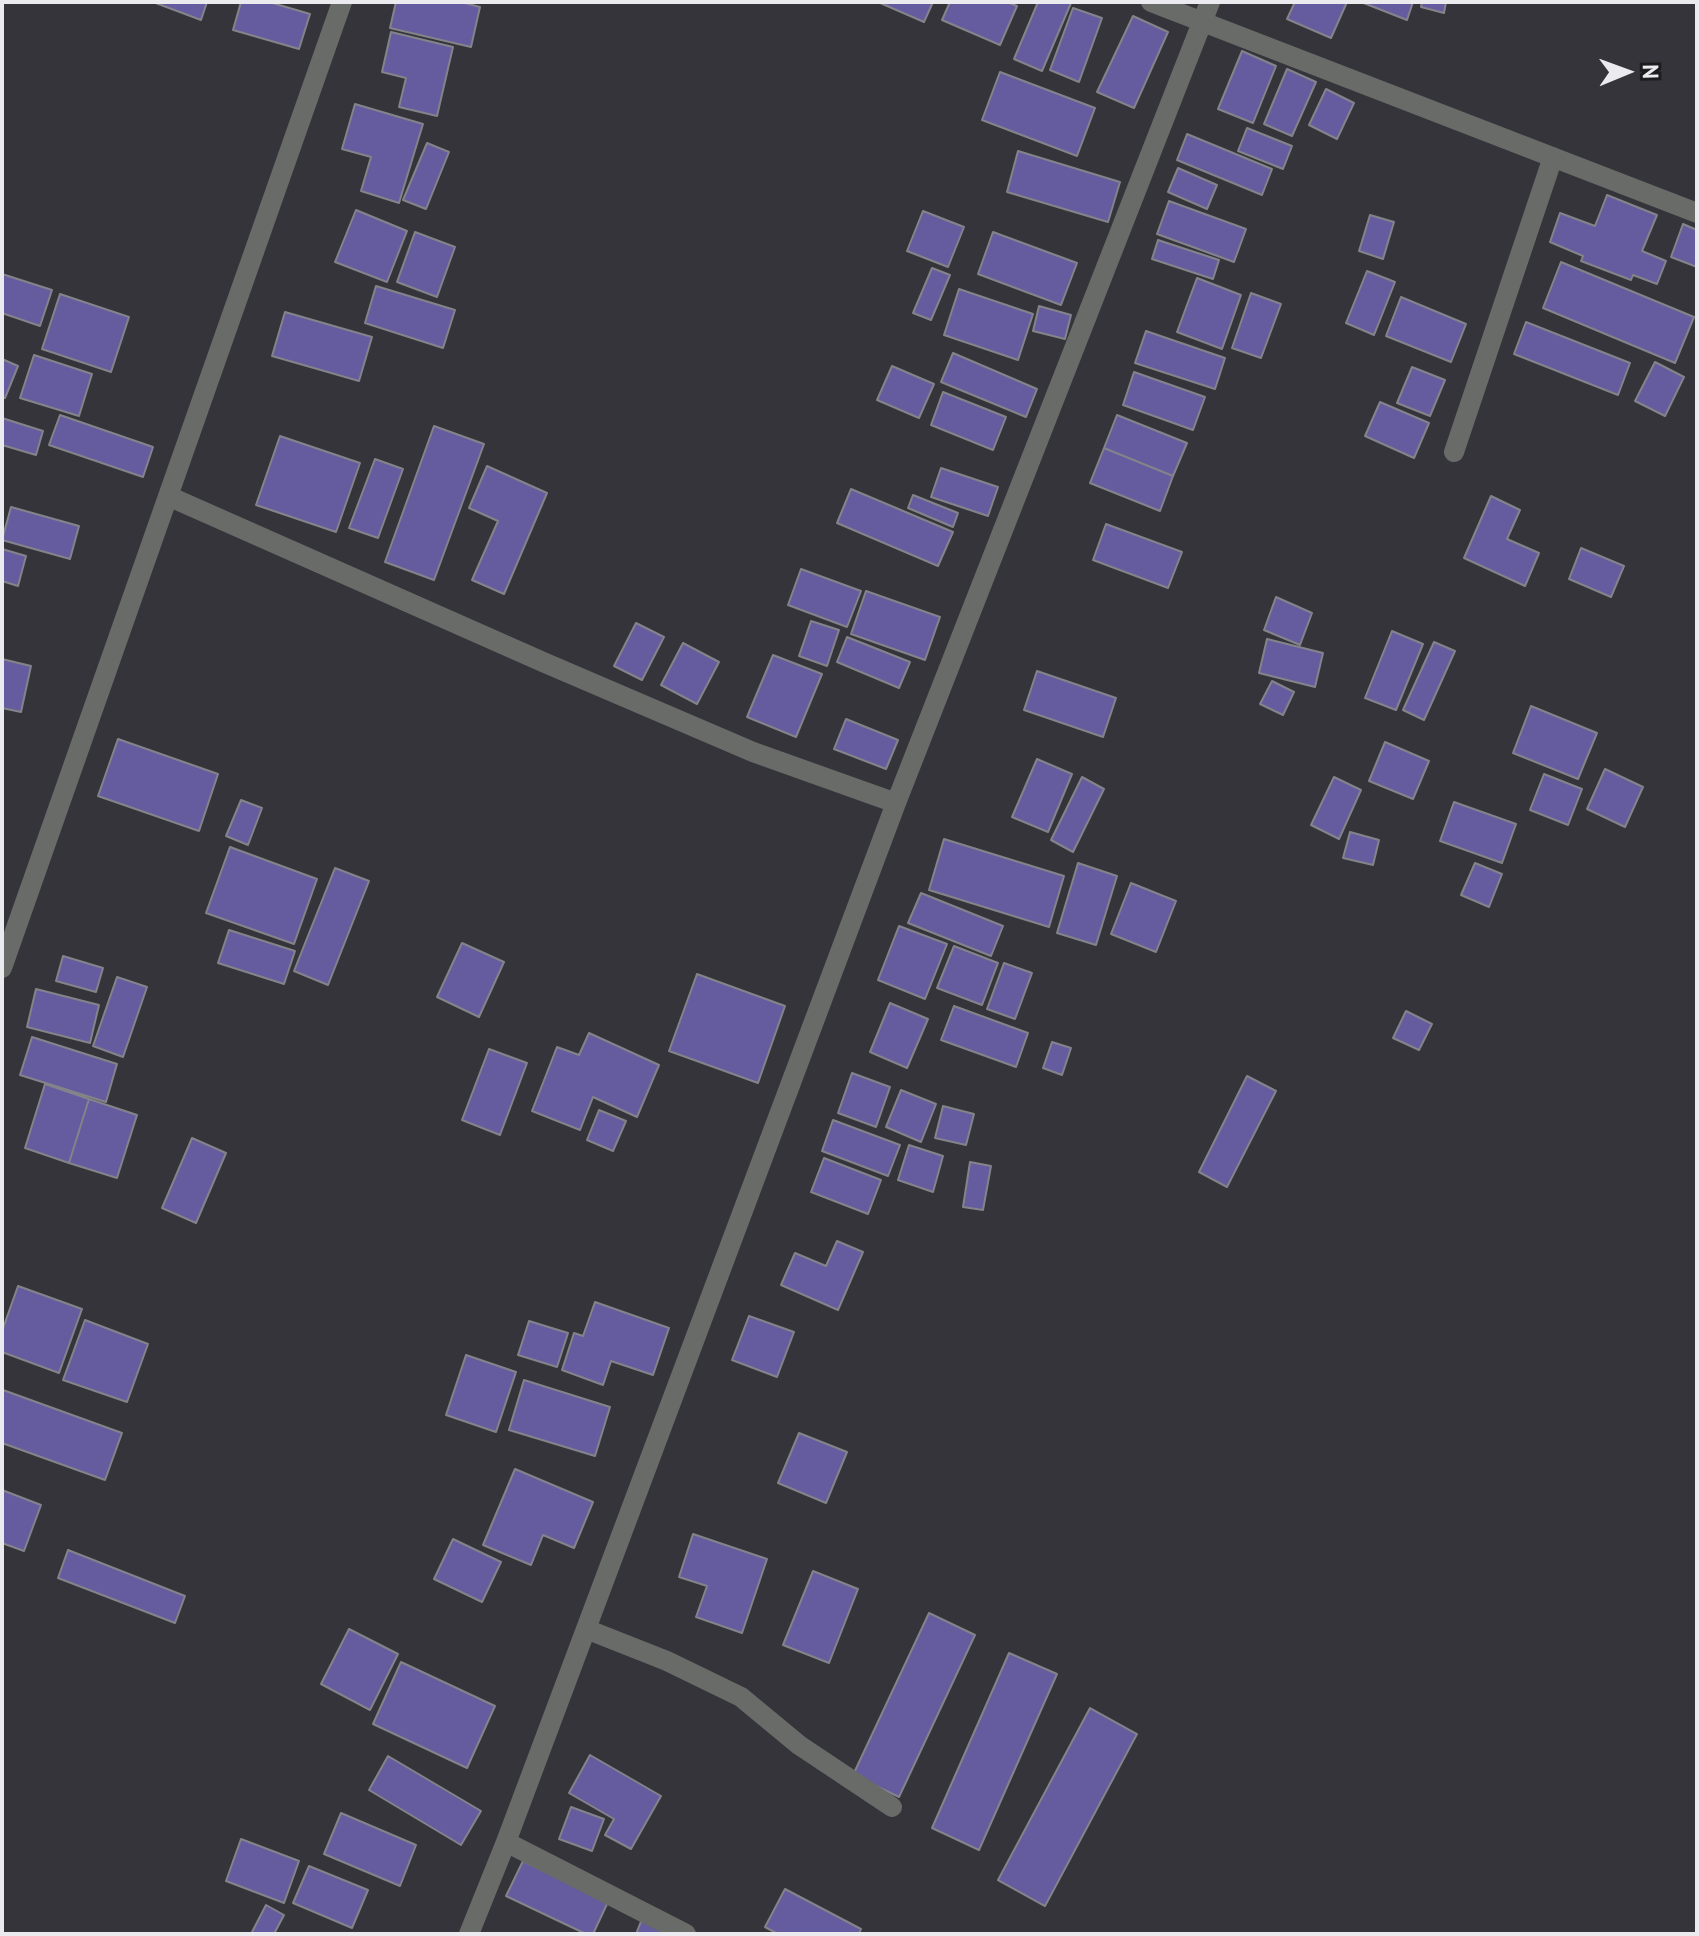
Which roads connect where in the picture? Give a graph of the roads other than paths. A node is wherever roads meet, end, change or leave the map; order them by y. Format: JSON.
{"nodes":[{"id":1,"x":342,"y":2,"type":"edge"},
{"id":2,"x":1151,"y":2,"type":"edge"},
{"id":3,"x":1206,"y":11,"type":"edge"},
{"id":4,"x":1553,"y":157,"type":"junction"},
{"id":5,"x":1697,"y":213,"type":"edge"},
{"id":6,"x":1454,"y":452,"type":"dead end"},
{"id":7,"x":168,"y":496,"type":"junction"},
{"id":8,"x":896,"y":803,"type":"junction"},
{"id":9,"x":2,"y":968,"type":"edge"},
{"id":10,"x":586,"y":1629,"type":"junction"},
{"id":11,"x":892,"y":1807,"type":"dead end"},
{"id":12,"x":506,"y":1842,"type":"junction"},
{"id":13,"x":469,"y":1934,"type":"edge"},
{"id":14,"x":686,"y":1934,"type":"edge"}],
"edges":[{"from":1,"to":7,"type":"street"},
{"from":2,"to":3,"type":"street"},
{"from":3,"to":4,"type":"street"},
{"from":3,"to":8,"type":"street"},
{"from":4,"to":5,"type":"street"},
{"from":4,"to":6,"type":"street"},
{"from":7,"to":8,"type":"street"},
{"from":7,"to":9,"type":"street"},
{"from":8,"to":10,"type":"street"},
{"from":10,"to":11,"type":"street"},
{"from":10,"to":12,"type":"street"},
{"from":12,"to":13,"type":"street"},
{"from":12,"to":14,"type":"street"}]}
